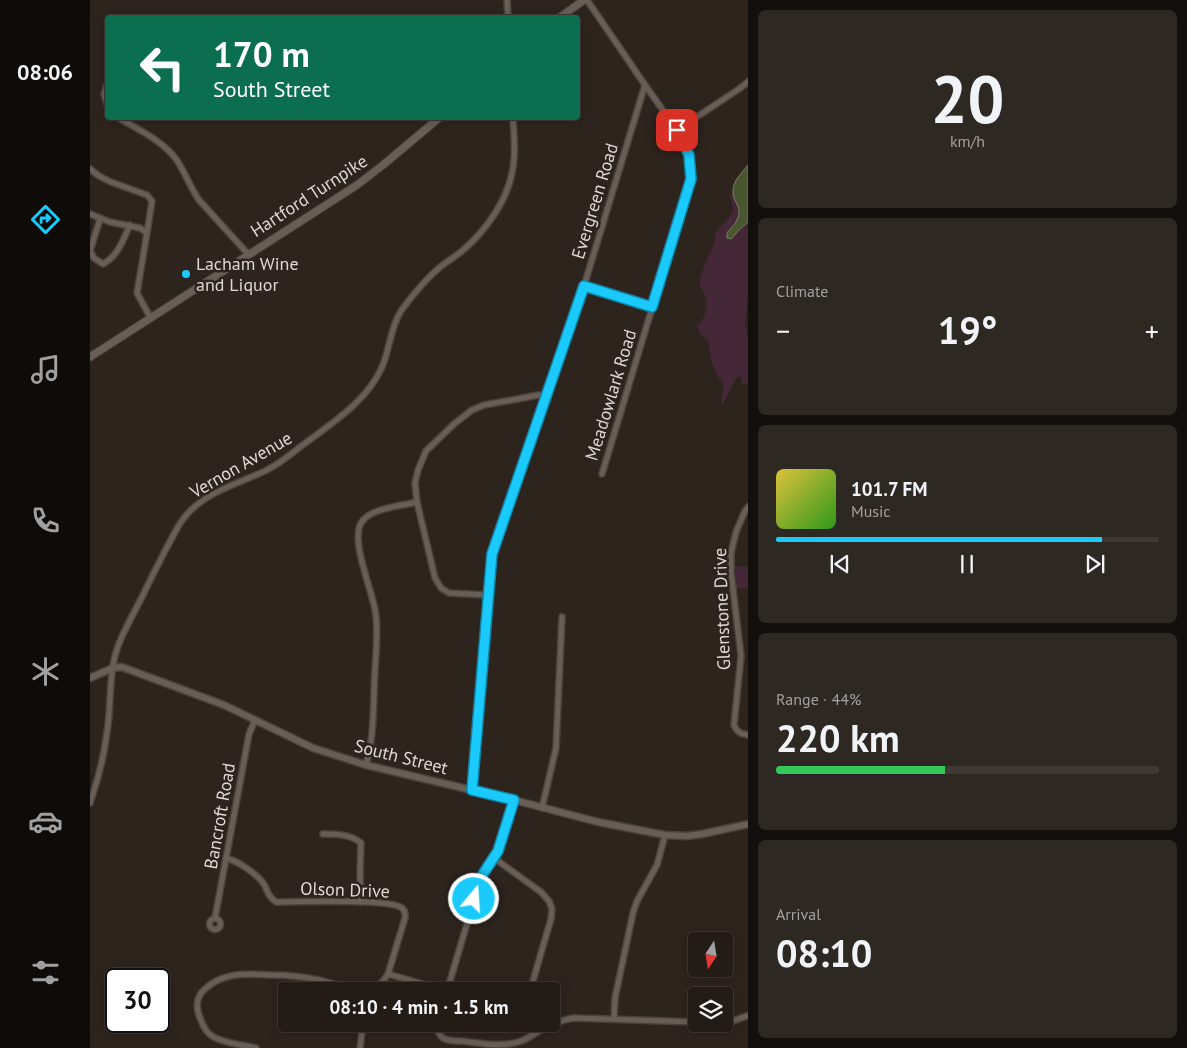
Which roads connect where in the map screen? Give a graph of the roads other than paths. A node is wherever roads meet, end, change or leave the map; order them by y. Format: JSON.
{"nodes":[{"id":1,"x":507,"y":0,"type":"edge"},
{"id":2,"x":586,"y":0,"type":"edge"},
{"id":3,"x":508,"y":15,"type":"edge"},
{"id":4,"x":564,"y":15,"type":"edge"},
{"id":5,"x":748,"y":81,"type":"edge"},
{"id":6,"x":645,"y":85,"type":"junction"},
{"id":7,"x":122,"y":120,"type":"edge"},
{"id":8,"x":437,"y":120,"type":"edge"},
{"id":9,"x":513,"y":120,"type":"edge"},
{"id":10,"x":677,"y":130,"type":"junction"},
{"id":11,"x":90,"y":169,"type":"edge"},
{"id":12,"x":90,"y":214,"type":"edge"},
{"id":13,"x":100,"y":219,"type":"junction"},
{"id":14,"x":130,"y":225,"type":"junction"},
{"id":15,"x":146,"y":233,"type":"junction"},
{"id":16,"x":248,"y":254,"type":"junction"},
{"id":17,"x":584,"y":286,"type":"junction"},
{"id":18,"x":652,"y":307,"type":"junction"},
{"id":19,"x":150,"y":317,"type":"junction"},
{"id":20,"x":90,"y":357,"type":"edge"},
{"id":21,"x":545,"y":396,"type":"junction"},
{"id":22,"x":602,"y":474,"type":"dead end"},
{"id":23,"x":417,"y":502,"type":"junction"},
{"id":24,"x":748,"y":506,"type":"edge"},
{"id":25,"x":488,"y":595,"type":"junction"},
{"id":26,"x":562,"y":617,"type":"dead end"},
{"id":27,"x":113,"y":668,"type":"junction"},
{"id":28,"x":90,"y":678,"type":"edge"},
{"id":29,"x":255,"y":720,"type":"junction"},
{"id":30,"x":748,"y":735,"type":"edge"},
{"id":31,"x":366,"y":765,"type":"junction"},
{"id":32,"x":472,"y":790,"type":"junction"},
{"id":33,"x":514,"y":800,"type":"junction"},
{"id":34,"x":90,"y":803,"type":"edge"},
{"id":35,"x":542,"y":808,"type":"junction"},
{"id":36,"x":748,"y":824,"type":"edge"},
{"id":37,"x":323,"y":834,"type":"dead end"},
{"id":38,"x":665,"y":835,"type":"junction"},
{"id":39,"x":226,"y":858,"type":"junction"},
{"id":40,"x":494,"y":858,"type":"junction"},
{"id":41,"x":361,"y":902,"type":"junction"},
{"id":42,"x":215,"y":918,"type":"dead end"},
{"id":43,"x":388,"y":974,"type":"junction"},
{"id":44,"x":416,"y":982,"type":"edge"},
{"id":45,"x":450,"y":982,"type":"edge"},
{"id":46,"x":533,"y":982,"type":"edge"},
{"id":47,"x":748,"y":1015,"type":"edge"},
{"id":48,"x":614,"y":1019,"type":"junction"},
{"id":49,"x":560,"y":1022,"type":"edge"},
{"id":50,"x":688,"y":1022,"type":"edge"},
{"id":51,"x":733,"y":1022,"type":"edge"},
{"id":52,"x":362,"y":1032,"type":"dead end"},
{"id":53,"x":439,"y":1032,"type":"edge"},
{"id":54,"x":537,"y":1032,"type":"edge"},
{"id":55,"x":256,"y":1048,"type":"edge"},
{"id":56,"x":360,"y":1048,"type":"edge"}],
"edges":[{"from":1,"to":3,"type":"street"},
{"from":2,"to":4,"type":"main road"},
{"from":2,"to":6,"type":"street","name":"Meadowlark Road"},
{"from":5,"to":10,"type":"street"},
{"from":6,"to":10,"type":"street","name":"Meadowlark Road"},
{"from":6,"to":17,"type":"street","name":"Evergreen Road"},
{"from":7,"to":16,"type":"street"},
{"from":8,"to":16,"type":"main road","name":"Hartford Turnpike"},
{"from":9,"to":27,"type":"street","name":"Vernon Avenue"},
{"from":10,"to":18,"type":"street","name":"Meadowlark Road"},
{"from":11,"to":15,"type":"street"},
{"from":12,"to":13,"type":"street"},
{"from":13,"to":14,"type":"street"},
{"from":13,"to":14,"type":"street"},
{"from":14,"to":15,"type":"street"},
{"from":15,"to":19,"type":"street"},
{"from":16,"to":19,"type":"main road","name":"Hartford Turnpike"},
{"from":17,"to":18,"type":"street"},
{"from":17,"to":21,"type":"street","name":"Evergreen Road"},
{"from":18,"to":22,"type":"street","name":"Meadowlark Road"},
{"from":19,"to":20,"type":"main road","name":"Hartford Turnpike"},
{"from":21,"to":23,"type":"street"},
{"from":21,"to":25,"type":"street","name":"Evergreen Road"},
{"from":23,"to":25,"type":"street"},
{"from":23,"to":31,"type":"street"},
{"from":24,"to":30,"type":"street","name":"Glenstone Drive"},
{"from":25,"to":32,"type":"street","name":"Evergreen Road"},
{"from":26,"to":35,"type":"street"},
{"from":27,"to":28,"type":"street"},
{"from":27,"to":29,"type":"street","name":"South Street"},
{"from":27,"to":34,"type":"street","name":"Vernon Avenue"},
{"from":29,"to":31,"type":"street","name":"South Street"},
{"from":29,"to":39,"type":"street","name":"Bancroft Road"},
{"from":31,"to":32,"type":"street","name":"South Street"},
{"from":32,"to":33,"type":"street","name":"South Street"},
{"from":33,"to":35,"type":"street","name":"South Street"},
{"from":33,"to":40,"type":"street"},
{"from":35,"to":38,"type":"street","name":"South Street"},
{"from":36,"to":38,"type":"street","name":"South Street"},
{"from":37,"to":41,"type":"street"},
{"from":38,"to":48,"type":"street"},
{"from":39,"to":41,"type":"street","name":"Olson Drive"},
{"from":39,"to":42,"type":"street","name":"Bancroft Road"},
{"from":40,"to":45,"type":"street"},
{"from":40,"to":46,"type":"street"},
{"from":41,"to":43,"type":"street","name":"Olson Drive"},
{"from":43,"to":44,"type":"street"},
{"from":43,"to":55,"type":"street"},
{"from":47,"to":51,"type":"street"},
{"from":48,"to":49,"type":"street"},
{"from":48,"to":50,"type":"street"},
{"from":52,"to":56,"type":"street"},
{"from":53,"to":54,"type":"street"}]}
